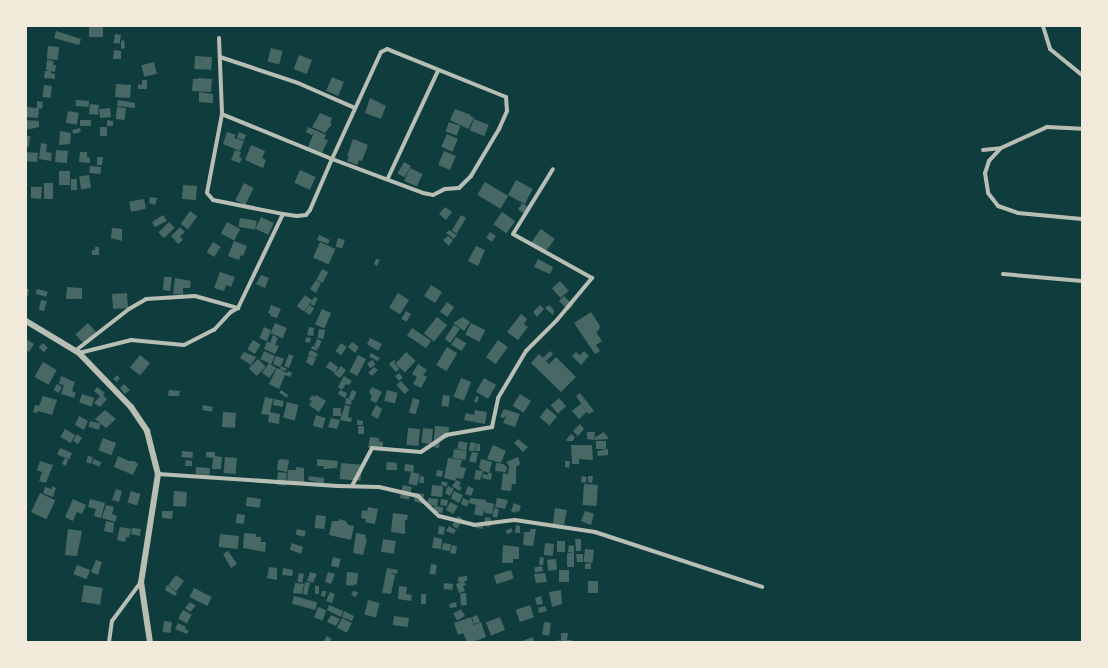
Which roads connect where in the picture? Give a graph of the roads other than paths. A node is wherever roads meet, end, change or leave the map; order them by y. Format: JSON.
{"nodes":[{"id":1,"x":1043,"y":26,"type":"edge"},
{"id":2,"x":219,"y":38,"type":"dead end"},
{"id":3,"x":220,"y":57,"type":"junction"},
{"id":4,"x":438,"y":71,"type":"junction"},
{"id":5,"x":1082,"y":75,"type":"edge"},
{"id":6,"x":355,"y":108,"type":"junction"},
{"id":7,"x":222,"y":114,"type":"junction"},
{"id":8,"x":1082,"y":129,"type":"edge"},
{"id":9,"x":1001,"y":148,"type":"junction"},
{"id":10,"x":982,"y":150,"type":"dead end"},
{"id":11,"x":332,"y":159,"type":"junction"},
{"id":12,"x":554,"y":169,"type":"dead end"},
{"id":13,"x":388,"y":178,"type":"junction"},
{"id":14,"x":283,"y":214,"type":"junction"},
{"id":15,"x":1082,"y":219,"type":"edge"},
{"id":16,"x":1003,"y":274,"type":"dead end"},
{"id":17,"x":1082,"y":281,"type":"edge"},
{"id":18,"x":238,"y":308,"type":"junction"},
{"id":19,"x":26,"y":321,"type":"edge"},
{"id":20,"x":77,"y":352,"type":"junction"},
{"id":21,"x":158,"y":474,"type":"junction"},
{"id":22,"x":352,"y":486,"type":"junction"},
{"id":23,"x":141,"y":582,"type":"junction"},
{"id":24,"x":762,"y":587,"type":"dead end"},
{"id":25,"x":110,"y":642,"type":"edge"},
{"id":26,"x":150,"y":642,"type":"edge"}],
"edges":[{"from":1,"to":5,"type":"street"},
{"from":2,"to":3,"type":"street"},
{"from":3,"to":6,"type":"street"},
{"from":3,"to":7,"type":"street"},
{"from":4,"to":6,"type":"street"},
{"from":4,"to":13,"type":"street"},
{"from":4,"to":13,"type":"street"},
{"from":6,"to":11,"type":"street"},
{"from":7,"to":11,"type":"street"},
{"from":7,"to":14,"type":"street"},
{"from":8,"to":9,"type":"street"},
{"from":9,"to":10,"type":"street"},
{"from":9,"to":15,"type":"street"},
{"from":11,"to":13,"type":"street"},
{"from":11,"to":14,"type":"street"},
{"from":12,"to":22,"type":"street"},
{"from":14,"to":18,"type":"street"},
{"from":16,"to":17,"type":"street"},
{"from":18,"to":20,"type":"street"},
{"from":18,"to":20,"type":"street"},
{"from":19,"to":20,"type":"street"},
{"from":20,"to":21,"type":"street"},
{"from":21,"to":22,"type":"street"},
{"from":21,"to":23,"type":"street"},
{"from":22,"to":24,"type":"street"},
{"from":23,"to":25,"type":"street"},
{"from":23,"to":26,"type":"street"}]}
